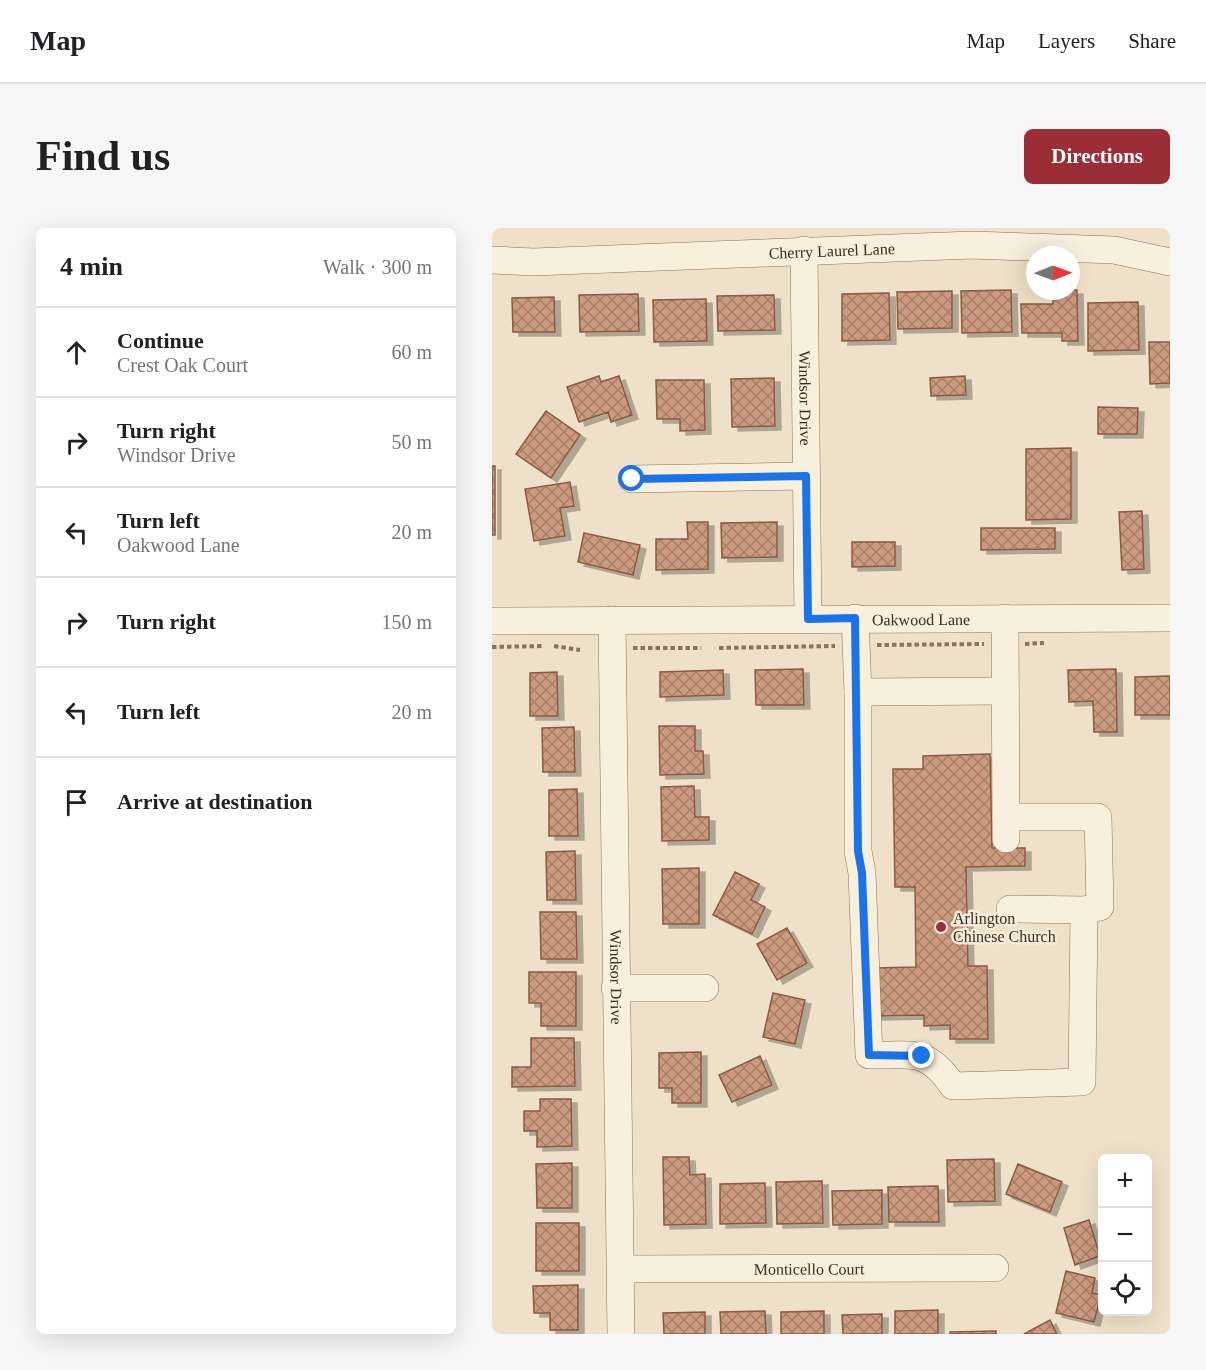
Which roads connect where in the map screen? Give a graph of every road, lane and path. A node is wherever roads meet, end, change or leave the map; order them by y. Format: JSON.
{"nodes":[{"id":1,"x":972,"y":236,"type":"edge"},
{"id":2,"x":804,"y":250,"type":"junction"},
{"id":3,"x":492,"y":260,"type":"edge"},
{"id":4,"x":1170,"y":262,"type":"edge"},
{"id":5,"x":806,"y":476,"type":"junction"},
{"id":6,"x":632,"y":479,"type":"dead end"},
{"id":7,"x":855,"y":618,"type":"junction"},
{"id":8,"x":1005,"y":618,"type":"junction"},
{"id":9,"x":1170,"y":618,"type":"edge"},
{"id":10,"x":808,"y":619,"type":"junction"},
{"id":11,"x":612,"y":620,"type":"junction"},
{"id":12,"x":492,"y":621,"type":"edge"},
{"id":13,"x":990,"y":644,"type":"dead end"},
{"id":14,"x":870,"y":645,"type":"dead end"},
{"id":15,"x":839,"y":646,"type":"dead end"},
{"id":16,"x":492,"y":647,"type":"edge"},
{"id":17,"x":632,"y":648,"type":"dead end"},
{"id":18,"x":701,"y":648,"type":"dead end"},
{"id":19,"x":719,"y":648,"type":"dead end"},
{"id":20,"x":580,"y":650,"type":"dead end"},
{"id":21,"x":1005,"y":691,"type":"junction"},
{"id":22,"x":858,"y":692,"type":"junction"},
{"id":23,"x":1010,"y":909,"type":"dead end"},
{"id":24,"x":1084,"y":910,"type":"junction"},
{"id":25,"x":615,"y":988,"type":"junction"},
{"id":26,"x":705,"y":988,"type":"dead end"},
{"id":27,"x":995,"y":1268,"type":"dead end"},
{"id":28,"x":621,"y":1269,"type":"junction"},
{"id":29,"x":621,"y":1334,"type":"edge"}],
"edges":[{"from":1,"to":2,"type":"street","name":"Cherry Laurel Lane"},
{"from":1,"to":4,"type":"street","name":"Cherry Laurel Lane"},
{"from":2,"to":3,"type":"street","name":"Cherry Laurel Lane"},
{"from":2,"to":5,"type":"street","name":"Windsor Drive"},
{"from":5,"to":6,"type":"street"},
{"from":5,"to":10,"type":"street","name":"Windsor Drive"},
{"from":7,"to":8,"type":"street","name":"Oakwood Lane"},
{"from":7,"to":10,"type":"street","name":"Oakwood Lane"},
{"from":7,"to":22,"type":"street"},
{"from":8,"to":9,"type":"street","name":"Oakwood Lane"},
{"from":8,"to":21,"type":"street"},
{"from":10,"to":11,"type":"street","name":"Oakwood Lane"},
{"from":11,"to":12,"type":"street","name":"Oakwood Lane"},
{"from":11,"to":25,"type":"street","name":"Windsor Drive"},
{"from":13,"to":14,"type":"path"},
{"from":15,"to":19,"type":"path"},
{"from":16,"to":20,"type":"path"},
{"from":17,"to":18,"type":"path"},
{"from":21,"to":22,"type":"street"},
{"from":21,"to":24,"type":"street"},
{"from":22,"to":24,"type":"street"},
{"from":23,"to":24,"type":"street"},
{"from":25,"to":26,"type":"street"},
{"from":25,"to":28,"type":"street","name":"Windsor Drive"},
{"from":27,"to":28,"type":"street","name":"Monticello Court"},
{"from":28,"to":29,"type":"street","name":"Windsor Drive"}]}
